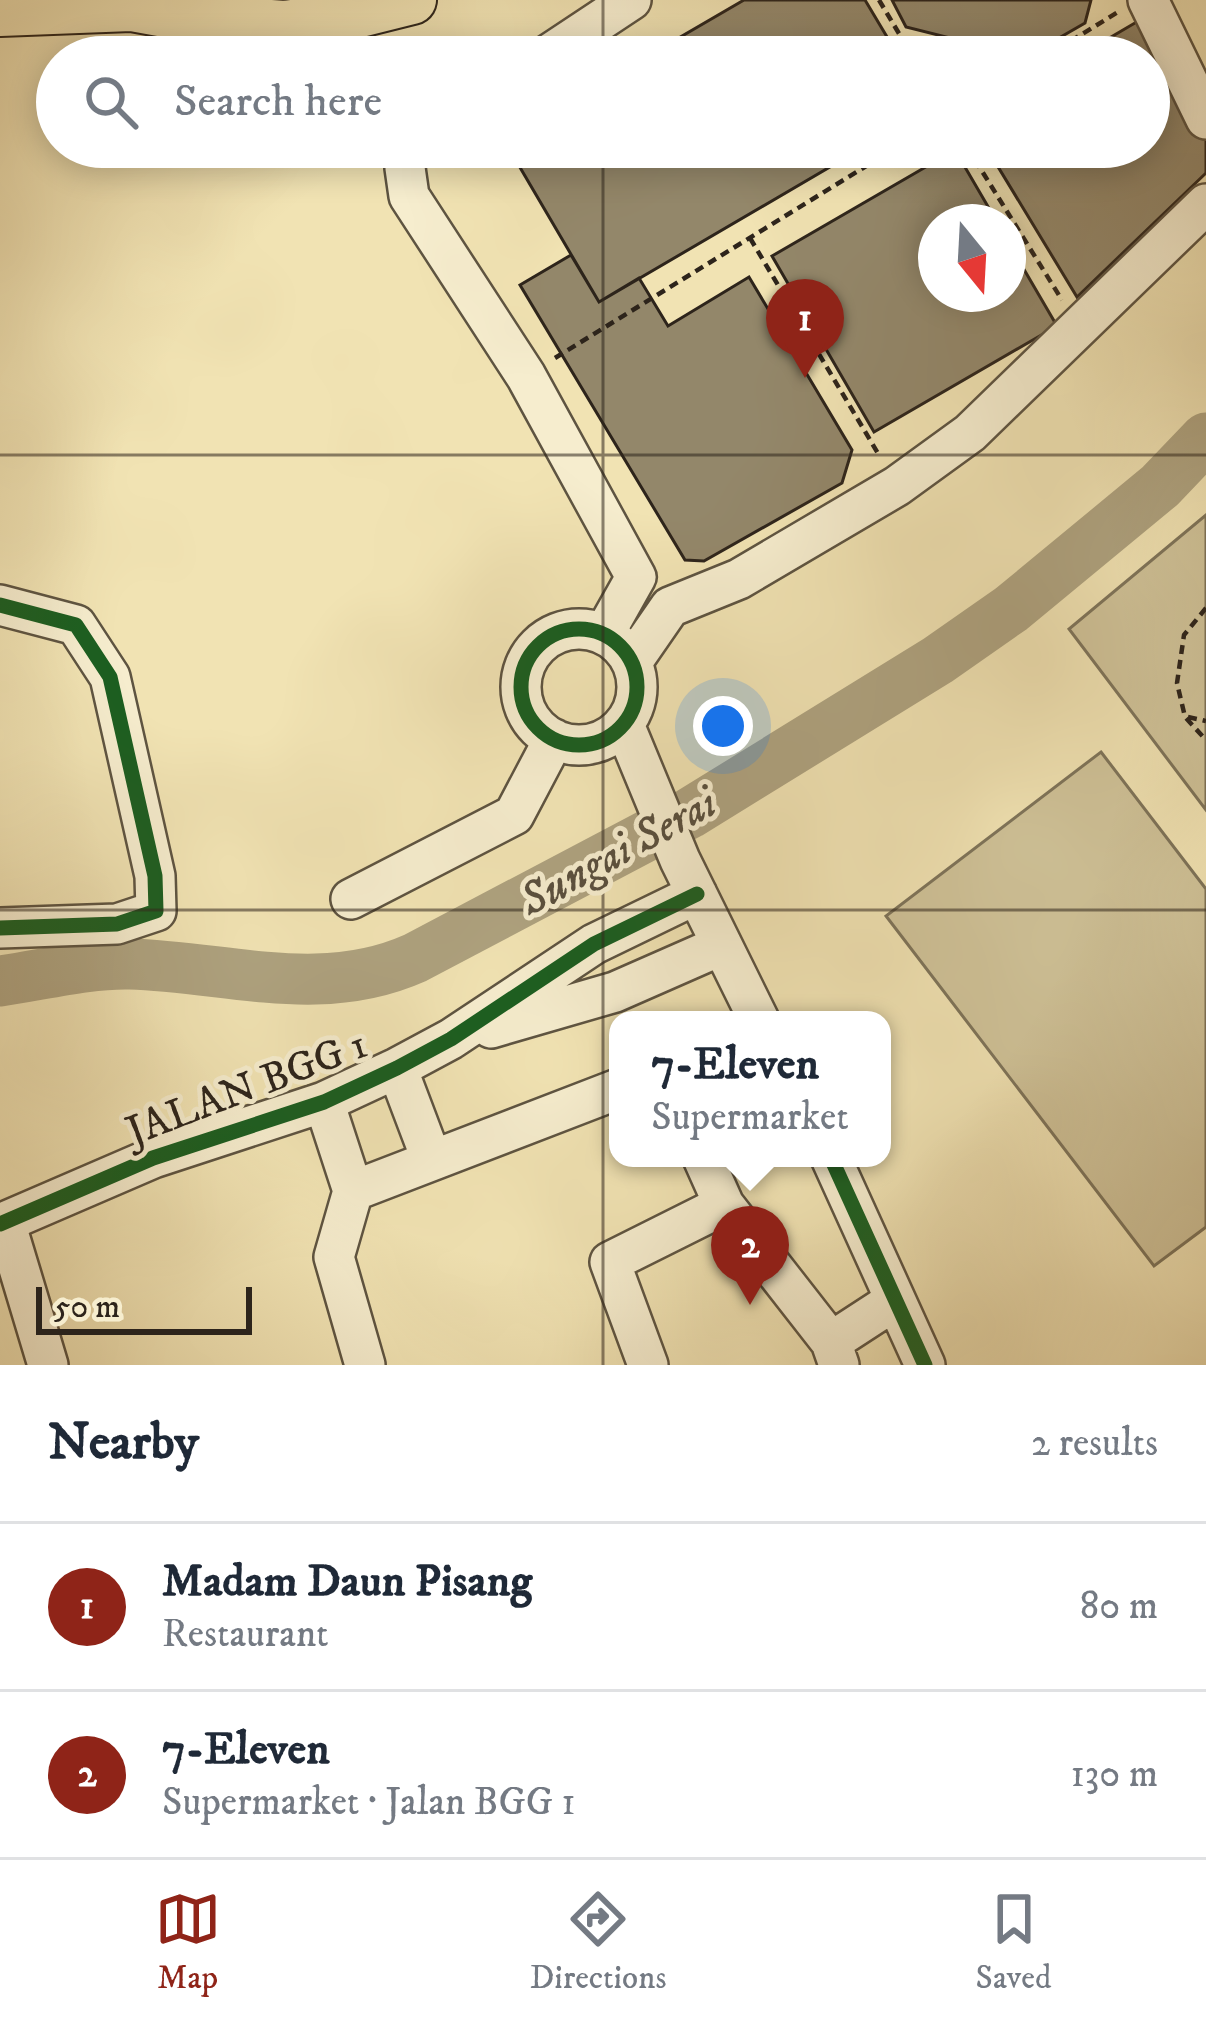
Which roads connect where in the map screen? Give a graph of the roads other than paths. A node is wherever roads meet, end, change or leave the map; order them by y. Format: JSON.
{"nodes":[{"id":1,"x":412,"y":0,"type":"edge"},
{"id":2,"x":631,"y":0,"type":"edge"},
{"id":3,"x":1133,"y":6,"type":"edge"},
{"id":4,"x":0,"y":12,"type":"edge"},
{"id":5,"x":577,"y":36,"type":"edge"},
{"id":6,"x":1152,"y":36,"type":"edge"},
{"id":7,"x":1170,"y":63,"type":"edge"},
{"id":8,"x":1206,"y":119,"type":"edge"},
{"id":9,"x":405,"y":168,"type":"edge"},
{"id":10,"x":1206,"y":204,"type":"edge"},
{"id":11,"x":636,"y":577,"type":"junction"},
{"id":12,"x":0,"y":605,"type":"edge"},
{"id":13,"x":670,"y":607,"type":"junction"},
{"id":14,"x":618,"y":648,"type":"junction"},
{"id":15,"x":625,"y":727,"type":"junction"},
{"id":16,"x":554,"y":739,"type":"junction"},
{"id":17,"x":688,"y":877,"type":"junction"},
{"id":18,"x":351,"y":898,"type":"dead end"},
{"id":19,"x":0,"y":928,"type":"edge"},
{"id":20,"x":722,"y":945,"type":"junction"},
{"id":21,"x":755,"y":1011,"type":"edge"},
{"id":22,"x":451,"y":1039,"type":"junction"},
{"id":23,"x":397,"y":1068,"type":"junction"},
{"id":24,"x":609,"y":1092,"type":"edge"},
{"id":25,"x":324,"y":1102,"type":"junction"},
{"id":26,"x":431,"y":1159,"type":"junction"},
{"id":27,"x":708,"y":1167,"type":"edge"},
{"id":28,"x":835,"y":1167,"type":"edge"},
{"id":29,"x":353,"y":1192,"type":"junction"},
{"id":30,"x":724,"y":1204,"type":"junction"},
{"id":31,"x":2,"y":1223,"type":"edge"},
{"id":32,"x":894,"y":1301,"type":"junction"},
{"id":33,"x":835,"y":1353,"type":"edge"},
{"id":34,"x":48,"y":1365,"type":"edge"},
{"id":35,"x":365,"y":1365,"type":"edge"},
{"id":36,"x":648,"y":1365,"type":"edge"},
{"id":37,"x":926,"y":1365,"type":"edge"}],
"edges":[{"from":1,"to":4,"type":"main road"},
{"from":2,"to":5,"type":"street"},
{"from":3,"to":6,"type":"street"},
{"from":7,"to":8,"type":"street"},
{"from":9,"to":11,"type":"street"},
{"from":10,"to":13,"type":"street"},
{"from":11,"to":13,"type":"street"},
{"from":11,"to":14,"type":"street"},
{"from":12,"to":19,"type":"street"},
{"from":13,"to":14,"type":"street"},
{"from":14,"to":15,"type":"street"},
{"from":14,"to":16,"type":"street"},
{"from":15,"to":16,"type":"street"},
{"from":15,"to":17,"type":"street"},
{"from":16,"to":18,"type":"street"},
{"from":17,"to":20,"type":"street"},
{"from":17,"to":22,"type":"street","name":"JALAN BGG 1"},
{"from":20,"to":21,"type":"street"},
{"from":20,"to":22,"type":"street","name":"JALAN BGG 1"},
{"from":22,"to":23,"type":"street","name":"JALAN BGG 1"},
{"from":23,"to":25,"type":"street","name":"JALAN BGG 1"},
{"from":23,"to":26,"type":"street"},
{"from":24,"to":26,"type":"street"},
{"from":25,"to":29,"type":"street"},
{"from":25,"to":31,"type":"street","name":"JALAN BGG 1"},
{"from":26,"to":29,"type":"street"},
{"from":27,"to":30,"type":"street"},
{"from":28,"to":32,"type":"street"},
{"from":29,"to":35,"type":"street"},
{"from":30,"to":33,"type":"street"},
{"from":30,"to":36,"type":"street"},
{"from":31,"to":34,"type":"street","name":"JALAN BGG 1"},
{"from":32,"to":33,"type":"street"},
{"from":32,"to":37,"type":"street"}]}
